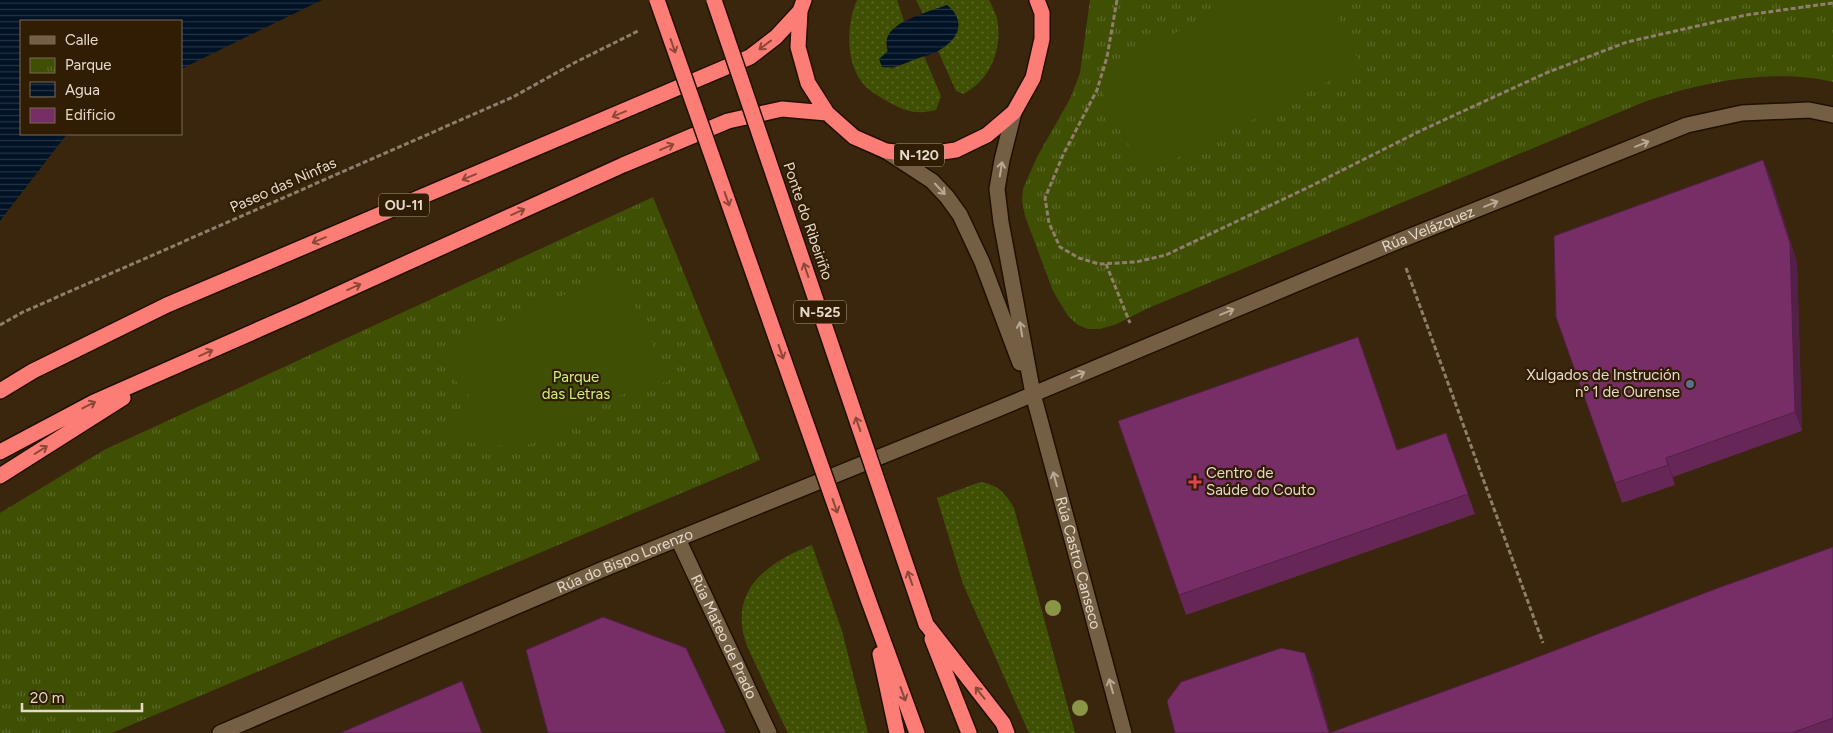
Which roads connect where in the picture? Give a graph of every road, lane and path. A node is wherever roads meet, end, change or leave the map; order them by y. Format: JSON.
{"nodes":[{"id":1,"x":657,"y":0,"type":"edge"},
{"id":2,"x":714,"y":0,"type":"edge"},
{"id":3,"x":1116,"y":0,"type":"edge"},
{"id":4,"x":1833,"y":3,"type":"edge"},
{"id":5,"x":1042,"y":4,"type":"edge"},
{"id":6,"x":802,"y":5,"type":"edge"},
{"id":7,"x":574,"y":63,"type":"dead end"},
{"id":8,"x":1014,"y":112,"type":"junction"},
{"id":9,"x":827,"y":113,"type":"junction"},
{"id":10,"x":1833,"y":115,"type":"edge"},
{"id":11,"x":886,"y":151,"type":"junction"},
{"id":12,"x":1396,"y":242,"type":"junction"},
{"id":13,"x":1106,"y":264,"type":"junction"},
{"id":14,"x":0,"y":325,"type":"edge"},
{"id":15,"x":1140,"y":349,"type":"junction"},
{"id":16,"x":162,"y":373,"type":"junction"},
{"id":17,"x":0,"y":391,"type":"edge"},
{"id":18,"x":1033,"y":394,"type":"junction"},
{"id":19,"x":0,"y":452,"type":"edge"},
{"id":20,"x":0,"y":476,"type":"edge"},
{"id":21,"x":678,"y":539,"type":"junction"},
{"id":22,"x":868,"y":599,"type":"junction"},
{"id":23,"x":926,"y":624,"type":"junction"},
{"id":24,"x":1543,"y":643,"type":"dead end"},
{"id":25,"x":220,"y":733,"type":"edge"},
{"id":26,"x":768,"y":733,"type":"edge"},
{"id":27,"x":897,"y":733,"type":"edge"},
{"id":28,"x":917,"y":733,"type":"edge"},
{"id":29,"x":969,"y":733,"type":"edge"},
{"id":30,"x":1007,"y":733,"type":"edge"},
{"id":31,"x":1124,"y":733,"type":"edge"}],
"edges":[{"from":1,"to":22,"type":"highway","number":"N-525","one_way":true,"bridge":true},
{"from":23,"to":2,"type":"highway","name":"Ponte do Ribeiriño","number":"N-525","one_way":true,"bridge":true},
{"from":3,"to":13,"type":"path"},
{"from":4,"to":13,"type":"path"},
{"from":5,"to":8,"type":"highway","number":"N-120"},
{"from":6,"to":9,"type":"highway","number":"N-120"},
{"from":6,"to":17,"type":"highway","number":"OU-11","one_way":true},
{"from":7,"to":14,"type":"path","name":"Paseo das Ninfas"},
{"from":8,"to":11,"type":"highway","number":"N-120"},
{"from":18,"to":8,"type":"street","name":"Rúa Castro Canseco","one_way":true},
{"from":9,"to":11,"type":"highway","number":"N-120"},
{"from":16,"to":9,"type":"highway","one_way":true},
{"from":12,"to":10,"type":"street","name":"Rúa Velázquez","one_way":true},
{"from":11,"to":18,"type":"street","name":"Rúa Castro Canseco","one_way":true},
{"from":15,"to":12,"type":"street","name":"Rúa Velázquez","one_way":true},
{"from":12,"to":24,"type":"path"},
{"from":13,"to":15,"type":"path"},
{"from":18,"to":15,"type":"street","name":"Rúa Velázquez","one_way":true},
{"from":19,"to":16,"type":"highway","one_way":true},
{"from":20,"to":16,"type":"highway","one_way":true},
{"from":18,"to":21,"type":"street","name":"Rúa do Bispo Lorenzo"},
{"from":31,"to":18,"type":"street","name":"Rúa Castro Canseco","one_way":true},
{"from":21,"to":25,"type":"street","name":"Rúa do Bispo Lorenzo"},
{"from":21,"to":26,"type":"street","name":"Rúa Mateo de Prado"},
{"from":22,"to":27,"type":"highway","number":"N-525"},
{"from":22,"to":28,"type":"highway","number":"N-525","one_way":true},
{"from":23,"to":29,"type":"highway","number":"N-525"},
{"from":30,"to":23,"type":"highway","number":"N-525","one_way":true}]}
